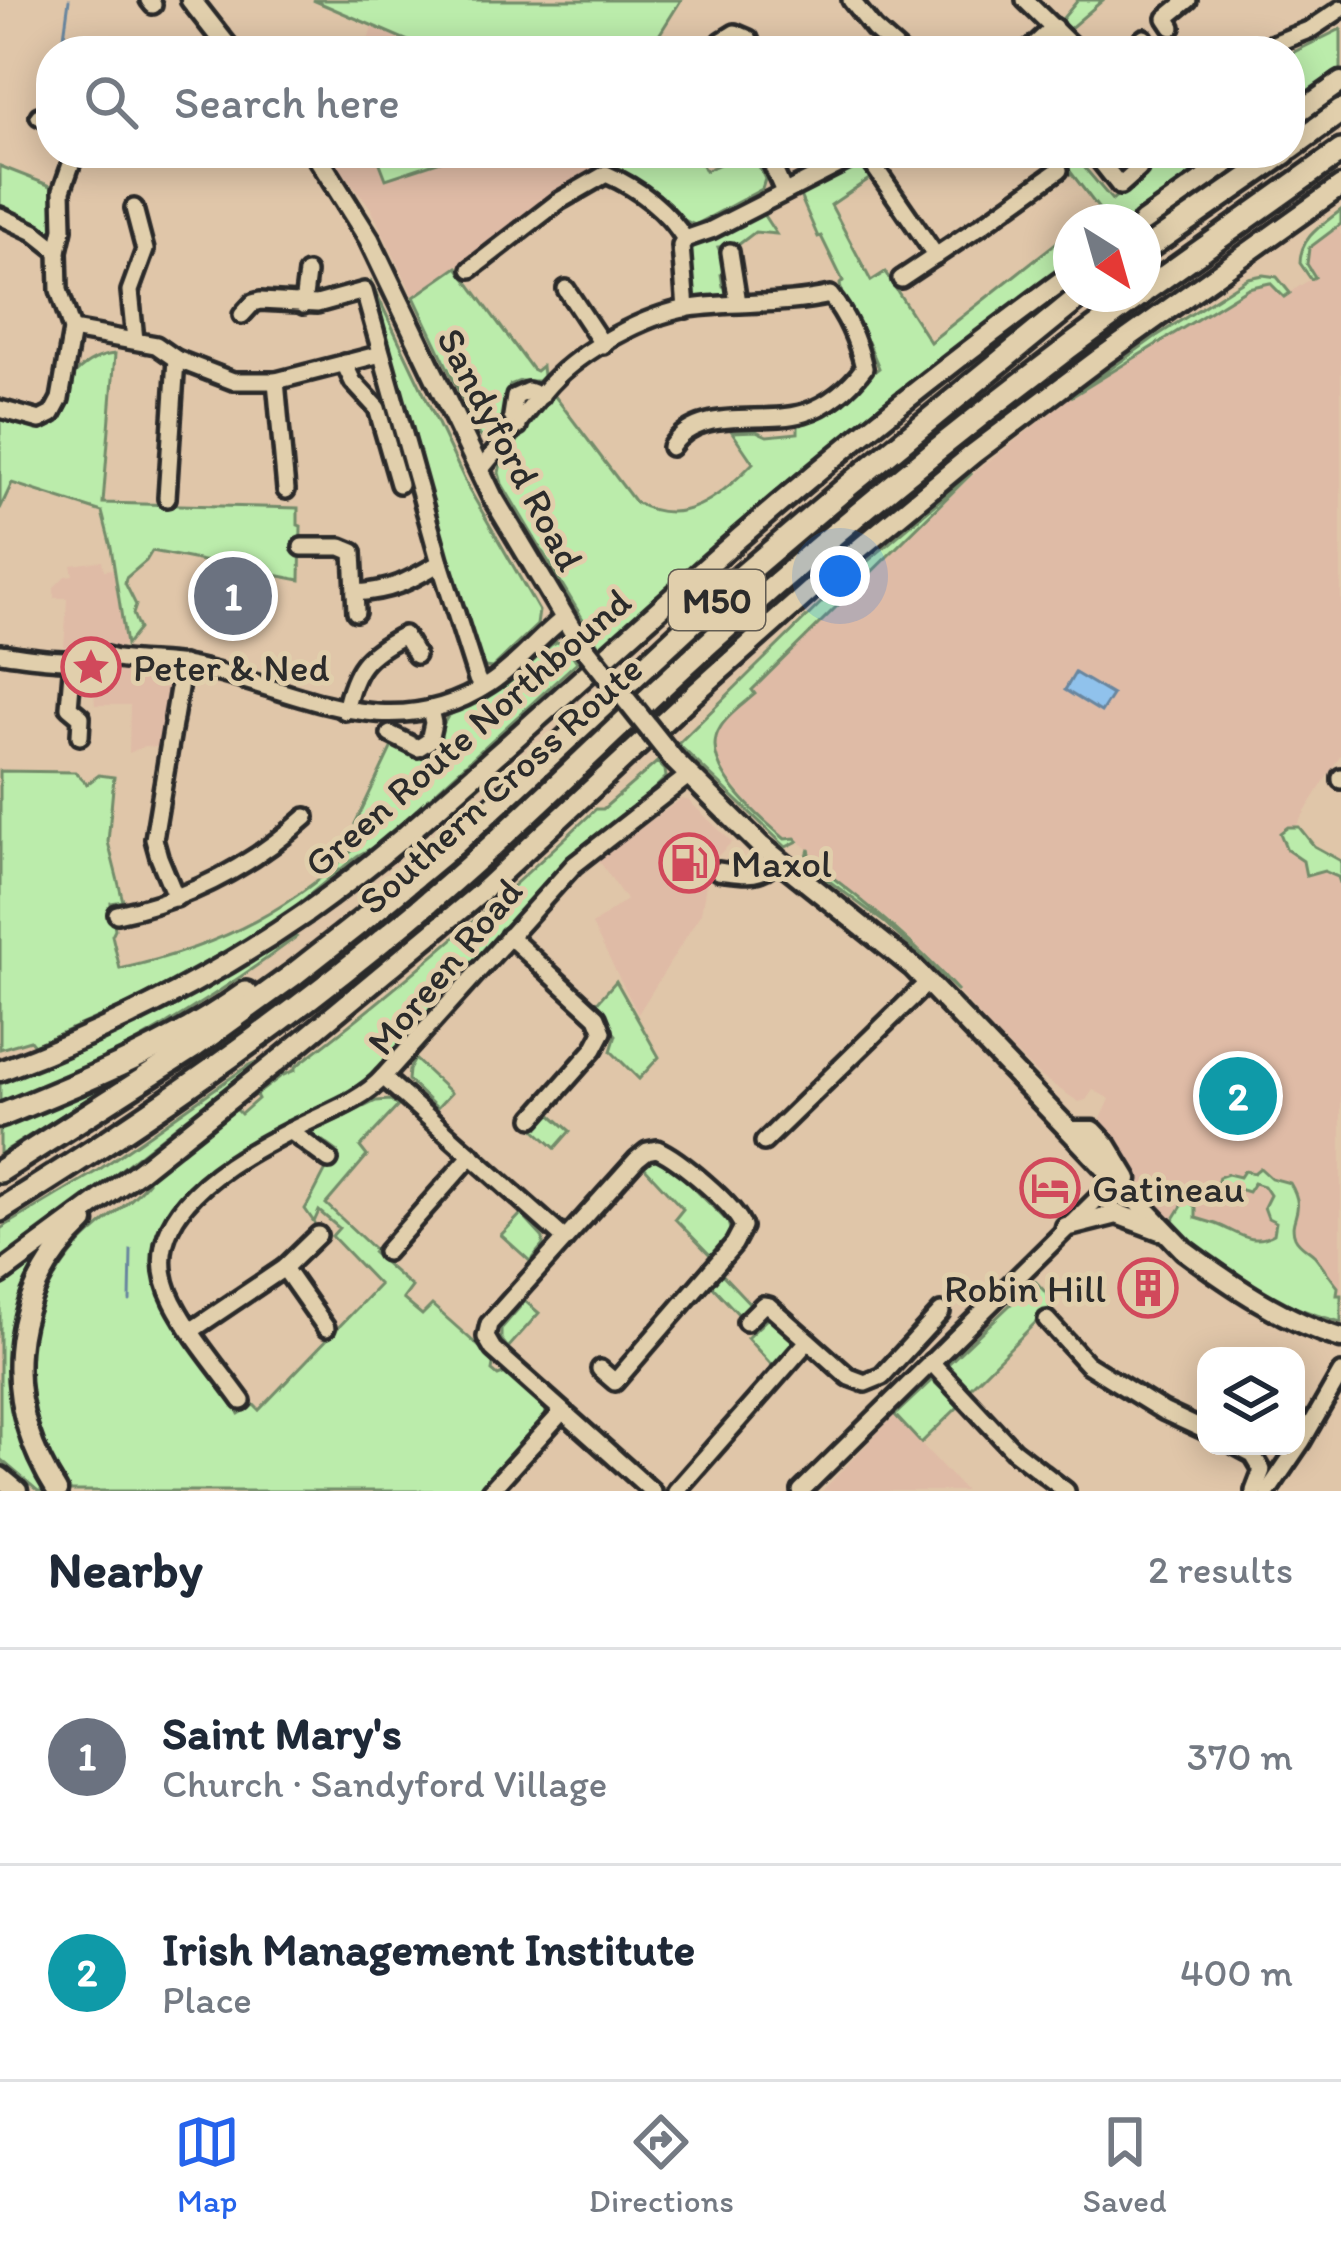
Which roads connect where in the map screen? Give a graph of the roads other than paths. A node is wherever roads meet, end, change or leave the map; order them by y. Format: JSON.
{"nodes":[{"id":1,"x":191,"y":0,"type":"edge"},
{"id":2,"x":850,"y":0,"type":"edge"},
{"id":3,"x":1025,"y":0,"type":"edge"},
{"id":4,"x":1188,"y":0,"type":"edge"},
{"id":5,"x":1341,"y":9,"type":"edge"},
{"id":6,"x":1054,"y":27,"type":"junction"},
{"id":7,"x":1172,"y":27,"type":"dead end"},
{"id":8,"x":219,"y":36,"type":"edge"},
{"id":9,"x":882,"y":36,"type":"edge"},
{"id":10,"x":1044,"y":36,"type":"edge"},
{"id":11,"x":1063,"y":36,"type":"edge"},
{"id":12,"x":1294,"y":36,"type":"edge"},
{"id":13,"x":1341,"y":82,"type":"edge"},
{"id":14,"x":1305,"y":107,"type":"edge"},
{"id":15,"x":1341,"y":111,"type":"edge"},
{"id":16,"x":1305,"y":138,"type":"edge"},
{"id":17,"x":1341,"y":151,"type":"edge"},
{"id":18,"x":70,"y":168,"type":"edge"},
{"id":19,"x":324,"y":168,"type":"edge"},
{"id":20,"x":773,"y":168,"type":"edge"},
{"id":21,"x":819,"y":168,"type":"edge"},
{"id":22,"x":874,"y":168,"type":"edge"},
{"id":23,"x":1106,"y":168,"type":"edge"},
{"id":24,"x":1138,"y":168,"type":"edge"},
{"id":25,"x":1219,"y":168,"type":"edge"},
{"id":26,"x":1262,"y":168,"type":"edge"},
{"id":27,"x":1059,"y":170,"type":"dead end"},
{"id":28,"x":1341,"y":186,"type":"edge"},
{"id":29,"x":784,"y":192,"type":"junction"},
{"id":30,"x":134,"y":208,"type":"dead end"},
{"id":31,"x":1161,"y":209,"type":"edge"},
{"id":32,"x":0,"y":216,"type":"edge"},
{"id":33,"x":1161,"y":238,"type":"edge"},
{"id":34,"x":685,"y":239,"type":"junction"},
{"id":35,"x":58,"y":251,"type":"junction"},
{"id":36,"x":730,"y":252,"type":"dead end"},
{"id":37,"x":936,"y":256,"type":"junction"},
{"id":38,"x":471,"y":269,"type":"dead end"},
{"id":39,"x":307,"y":273,"type":"dead end"},
{"id":40,"x":901,"y":279,"type":"dead end"},
{"id":41,"x":1161,"y":279,"type":"edge"},
{"id":42,"x":1053,"y":288,"type":"edge"},
{"id":43,"x":566,"y":290,"type":"dead end"},
{"id":44,"x":737,"y":304,"type":"junction"},
{"id":45,"x":303,"y":305,"type":"junction"},
{"id":46,"x":686,"y":309,"type":"junction"},
{"id":47,"x":1061,"y":312,"type":"edge"},
{"id":48,"x":1117,"y":312,"type":"edge"},
{"id":49,"x":242,"y":315,"type":"dead end"},
{"id":50,"x":72,"y":330,"type":"junction"},
{"id":51,"x":135,"y":340,"type":"junction"},
{"id":52,"x":603,"y":345,"type":"junction"},
{"id":53,"x":381,"y":354,"type":"junction"},
{"id":54,"x":176,"y":359,"type":"junction"},
{"id":55,"x":344,"y":363,"type":"junction"},
{"id":56,"x":277,"y":382,"type":"junction"},
{"id":57,"x":0,"y":409,"type":"edge"},
{"id":58,"x":671,"y":447,"type":"dead end"},
{"id":59,"x":480,"y":470,"type":"junction"},
{"id":60,"x":399,"y":484,"type":"dead end"},
{"id":61,"x":286,"y":490,"type":"dead end"},
{"id":62,"x":167,"y":498,"type":"dead end"},
{"id":63,"x":302,"y":548,"type":"dead end"},
{"id":64,"x":440,"y":563,"type":"junction"},
{"id":65,"x":355,"y":593,"type":"junction"},
{"id":66,"x":356,"y":612,"type":"dead end"},
{"id":67,"x":564,"y":618,"type":"junction"},
{"id":68,"x":0,"y":652,"type":"edge"},
{"id":69,"x":416,"y":655,"type":"dead end"},
{"id":70,"x":73,"y":660,"type":"junction"},
{"id":71,"x":183,"y":664,"type":"junction"},
{"id":72,"x":482,"y":688,"type":"junction"},
{"id":73,"x":430,"y":709,"type":"junction"},
{"id":74,"x":345,"y":711,"type":"junction"},
{"id":75,"x":390,"y":734,"type":"dead end"},
{"id":76,"x":80,"y":736,"type":"dead end"},
{"id":77,"x":546,"y":756,"type":"junction"},
{"id":78,"x":681,"y":768,"type":"junction"},
{"id":79,"x":306,"y":817,"type":"dead end"},
{"id":80,"x":777,"y":860,"type":"junction"},
{"id":81,"x":718,"y":872,"type":"dead end"},
{"id":82,"x":176,"y":898,"type":"junction"},
{"id":83,"x":117,"y":914,"type":"dead end"},
{"id":84,"x":409,"y":919,"type":"junction"},
{"id":85,"x":509,"y":936,"type":"junction"},
{"id":86,"x":928,"y":982,"type":"junction"},
{"id":87,"x":0,"y":1068,"type":"edge"},
{"id":88,"x":383,"y":1077,"type":"junction"},
{"id":89,"x":0,"y":1116,"type":"edge"},
{"id":90,"x":533,"y":1118,"type":"dead end"},
{"id":91,"x":290,"y":1131,"type":"junction"},
{"id":92,"x":1073,"y":1131,"type":"junction"},
{"id":93,"x":764,"y":1143,"type":"dead end"},
{"id":94,"x":472,"y":1155,"type":"junction"},
{"id":95,"x":329,"y":1160,"type":"dead end"},
{"id":96,"x":140,"y":1170,"type":"junction"},
{"id":97,"x":0,"y":1172,"type":"edge"},
{"id":98,"x":1117,"y":1179,"type":"junction"},
{"id":99,"x":1137,"y":1200,"type":"junction"},
{"id":100,"x":0,"y":1210,"type":"edge"},
{"id":101,"x":0,"y":1220,"type":"edge"},
{"id":102,"x":1066,"y":1227,"type":"junction"},
{"id":103,"x":1165,"y":1232,"type":"junction"},
{"id":104,"x":318,"y":1235,"type":"dead end"},
{"id":105,"x":565,"y":1239,"type":"junction"},
{"id":106,"x":386,"y":1252,"type":"dead end"},
{"id":107,"x":284,"y":1268,"type":"junction"},
{"id":108,"x":0,"y":1274,"type":"edge"},
{"id":109,"x":941,"y":1312,"type":"dead end"},
{"id":110,"x":1047,"y":1320,"type":"dead end"},
{"id":111,"x":746,"y":1322,"type":"dead end"},
{"id":112,"x":326,"y":1328,"type":"dead end"},
{"id":113,"x":192,"y":1330,"type":"junction"},
{"id":114,"x":1341,"y":1338,"type":"edge"},
{"id":115,"x":808,"y":1341,"type":"junction"},
{"id":116,"x":931,"y":1362,"type":"junction"},
{"id":117,"x":600,"y":1369,"type":"dead end"},
{"id":118,"x":1341,"y":1373,"type":"edge"},
{"id":119,"x":242,"y":1401,"type":"dead end"},
{"id":120,"x":562,"y":1412,"type":"junction"},
{"id":121,"x":1197,"y":1427,"type":"edge"},
{"id":122,"x":1253,"y":1455,"type":"edge"},
{"id":123,"x":56,"y":1491,"type":"edge"},
{"id":124,"x":490,"y":1491,"type":"edge"},
{"id":125,"x":652,"y":1491,"type":"edge"},
{"id":126,"x":676,"y":1491,"type":"edge"},
{"id":127,"x":801,"y":1491,"type":"edge"},
{"id":128,"x":1066,"y":1491,"type":"edge"},
{"id":129,"x":1253,"y":1491,"type":"edge"},
{"id":130,"x":1268,"y":1491,"type":"edge"}],
"edges":[{"from":1,"to":8,"type":"main road"},
{"from":2,"to":9,"type":"street"},
{"from":3,"to":6,"type":"street"},
{"from":4,"to":7,"type":"street"},
{"from":5,"to":12,"type":"street"},
{"from":6,"to":10,"type":"street"},
{"from":6,"to":11,"type":"street"},
{"from":13,"to":14,"type":"main road"},
{"from":15,"to":16,"type":"highway"},
{"from":17,"to":41,"type":"highway","name":"Southern Cross Route","number":"M50"},
{"from":18,"to":35,"type":"street"},
{"from":19,"to":59,"type":"main road","name":"Sandyford Road"},
{"from":20,"to":29,"type":"street"},
{"from":21,"to":29,"type":"street"},
{"from":22,"to":37,"type":"street"},
{"from":23,"to":24,"type":"street"},
{"from":25,"to":31,"type":"main road"},
{"from":26,"to":33,"type":"highway"},
{"from":27,"to":37,"type":"street"},
{"from":28,"to":96,"type":"main road"},
{"from":29,"to":34,"type":"street"},
{"from":30,"to":51,"type":"street"},
{"from":32,"to":35,"type":"street"},
{"from":34,"to":38,"type":"street"},
{"from":34,"to":46,"type":"street"},
{"from":35,"to":50,"type":"street"},
{"from":36,"to":44,"type":"street"},
{"from":37,"to":40,"type":"street"},
{"from":39,"to":45,"type":"street"},
{"from":42,"to":87,"type":"main road","name":"Green Route Northbound"},
{"from":43,"to":52,"type":"street"},
{"from":44,"to":46,"type":"street"},
{"from":44,"to":58,"type":"street"},
{"from":45,"to":49,"type":"street"},
{"from":45,"to":53,"type":"street"},
{"from":46,"to":52,"type":"street"},
{"from":47,"to":77,"type":"highway","name":"Southern Cross Route","number":"M50"},
{"from":48,"to":84,"type":"highway","name":"Southern Cross Route","number":"M50"},
{"from":50,"to":51,"type":"street"},
{"from":50,"to":57,"type":"street"},
{"from":51,"to":54,"type":"street"},
{"from":52,"to":59,"type":"street"},
{"from":53,"to":55,"type":"street"},
{"from":53,"to":64,"type":"street"},
{"from":54,"to":56,"type":"street"},
{"from":54,"to":62,"type":"street"},
{"from":55,"to":56,"type":"street"},
{"from":55,"to":60,"type":"street"},
{"from":56,"to":61,"type":"street"},
{"from":59,"to":67,"type":"main road","name":"Sandyford Road"},
{"from":63,"to":65,"type":"street"},
{"from":64,"to":65,"type":"street"},
{"from":64,"to":72,"type":"street"},
{"from":65,"to":66,"type":"street"},
{"from":67,"to":72,"type":"street"},
{"from":67,"to":78,"type":"main road","name":"Sandyford Road","bridge":true},
{"from":68,"to":70,"type":"street"},
{"from":69,"to":74,"type":"street"},
{"from":70,"to":71,"type":"street"},
{"from":70,"to":76,"type":"street"},
{"from":71,"to":74,"type":"street"},
{"from":71,"to":82,"type":"street"},
{"from":72,"to":73,"type":"street"},
{"from":73,"to":74,"type":"street"},
{"from":73,"to":75,"type":"street"},
{"from":77,"to":89,"type":"highway"},
{"from":77,"to":97,"type":"highway","name":"Southern Cross Route","number":"M50"},
{"from":78,"to":80,"type":"main road","name":"Sandyford Road"},
{"from":78,"to":85,"type":"street","name":"Moreen Road"},
{"from":79,"to":82,"type":"street"},
{"from":80,"to":81,"type":"street"},
{"from":80,"to":86,"type":"main road","name":"Sandyford Road"},
{"from":82,"to":83,"type":"street"},
{"from":84,"to":100,"type":"highway","name":"Southern Cross Route","number":"M50"},
{"from":84,"to":101,"type":"highway"},
{"from":85,"to":88,"type":"street","name":"Moreen Road"},
{"from":85,"to":90,"type":"street"},
{"from":86,"to":92,"type":"main road","name":"Sandyford Road"},
{"from":86,"to":93,"type":"street"},
{"from":88,"to":91,"type":"street"},
{"from":88,"to":94,"type":"street","name":"Moreen Road"},
{"from":91,"to":95,"type":"street"},
{"from":91,"to":113,"type":"street"},
{"from":92,"to":98,"type":"main road","name":"Sandyford Road"},
{"from":92,"to":99,"type":"main road","name":"Sandyford Road"},
{"from":94,"to":105,"type":"street","name":"Moreen Road"},
{"from":94,"to":106,"type":"street"},
{"from":96,"to":108,"type":"main road"},
{"from":96,"to":123,"type":"main road"},
{"from":98,"to":99,"type":"main road","name":"Sandyford Road"},
{"from":98,"to":102,"type":"street"},
{"from":99,"to":103,"type":"main road","name":"Sandyford Road"},
{"from":102,"to":103,"type":"main road"},
{"from":102,"to":116,"type":"street"},
{"from":103,"to":114,"type":"main road","name":"Sandyford Road"},
{"from":104,"to":107,"type":"street"},
{"from":105,"to":117,"type":"street"},
{"from":105,"to":120,"type":"street"},
{"from":107,"to":112,"type":"street"},
{"from":107,"to":113,"type":"street"},
{"from":109,"to":115,"type":"street"},
{"from":110,"to":121,"type":"street"},
{"from":111,"to":115,"type":"street"},
{"from":113,"to":119,"type":"street"},
{"from":115,"to":126,"type":"street"},
{"from":116,"to":127,"type":"street"},
{"from":116,"to":128,"type":"street"},
{"from":118,"to":130,"type":"street"},
{"from":120,"to":124,"type":"street"},
{"from":120,"to":125,"type":"street"},
{"from":122,"to":129,"type":"street"}]}
